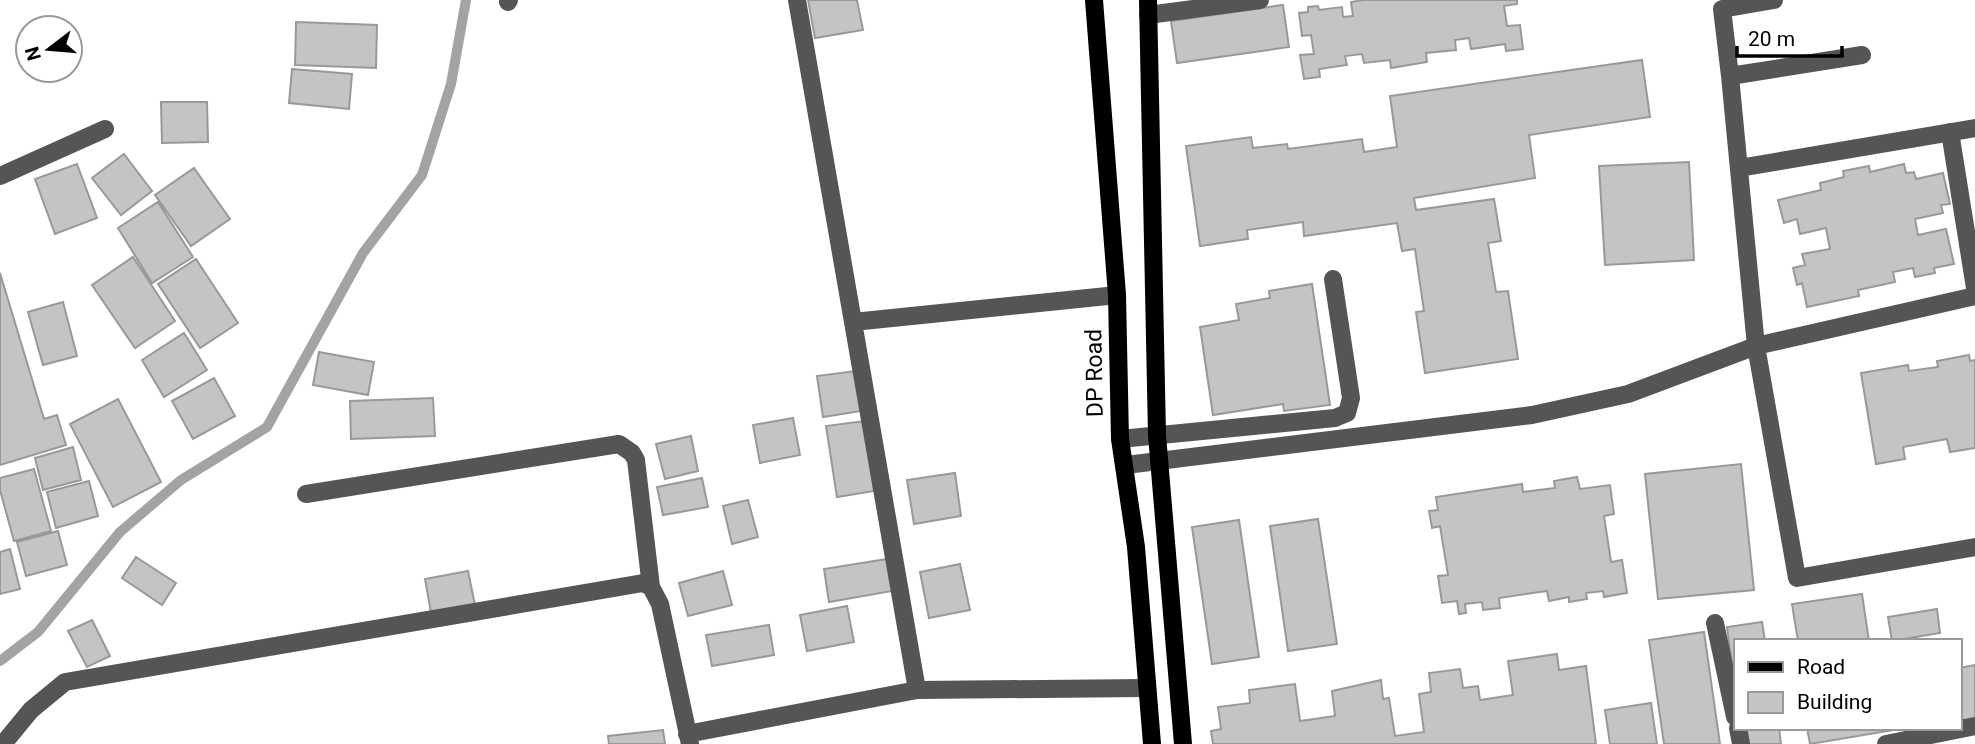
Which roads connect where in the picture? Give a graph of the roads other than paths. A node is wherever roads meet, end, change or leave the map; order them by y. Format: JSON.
{"nodes":[{"id":1,"x":797,"y":0,"type":"edge"},
{"id":2,"x":1094,"y":0,"type":"edge"},
{"id":3,"x":1260,"y":0,"type":"edge"},
{"id":4,"x":1774,"y":0,"type":"edge"},
{"id":5,"x":1148,"y":8,"type":"edge"},
{"id":6,"x":1862,"y":55,"type":"dead end"},
{"id":7,"x":1730,"y":76,"type":"junction"},
{"id":8,"x":1975,"y":128,"type":"edge"},
{"id":9,"x":105,"y":129,"type":"dead end"},
{"id":10,"x":1950,"y":132,"type":"junction"},
{"id":11,"x":1739,"y":168,"type":"junction"},
{"id":12,"x":0,"y":176,"type":"edge"},
{"id":13,"x":1334,"y":279,"type":"dead end"},
{"id":14,"x":1975,"y":288,"type":"edge"},
{"id":15,"x":1117,"y":295,"type":"junction"},
{"id":16,"x":1975,"y":296,"type":"edge"},
{"id":17,"x":853,"y":323,"type":"junction"},
{"id":18,"x":1756,"y":346,"type":"junction"},
{"id":19,"x":1157,"y":435,"type":"junction"},
{"id":20,"x":1120,"y":439,"type":"junction"},
{"id":21,"x":1161,"y":461,"type":"junction"},
{"id":22,"x":1126,"y":465,"type":"junction"},
{"id":23,"x":306,"y":494,"type":"dead end"},
{"id":24,"x":1975,"y":548,"type":"edge"},
{"id":25,"x":651,"y":587,"type":"junction"},
{"id":26,"x":1715,"y":623,"type":"dead end"},
{"id":27,"x":1145,"y":688,"type":"junction"},
{"id":28,"x":917,"y":690,"type":"junction"},
{"id":29,"x":1734,"y":712,"type":"edge"},
{"id":30,"x":1955,"y":730,"type":"edge"},
{"id":31,"x":688,"y":739,"type":"edge"},
{"id":32,"x":3,"y":744,"type":"edge"},
{"id":33,"x":1152,"y":744,"type":"edge"},
{"id":34,"x":1184,"y":744,"type":"edge"},
{"id":35,"x":1886,"y":744,"type":"edge"}],
"edges":[{"from":1,"to":17,"type":"street"},
{"from":2,"to":15,"type":"main road","name":"DP Road"},
{"from":3,"to":5,"type":"street"},
{"from":4,"to":7,"type":"street"},
{"from":5,"to":19,"type":"main road"},
{"from":6,"to":7,"type":"street"},
{"from":7,"to":11,"type":"street"},
{"from":8,"to":10,"type":"street"},
{"from":9,"to":12,"type":"street"},
{"from":10,"to":11,"type":"street"},
{"from":10,"to":14,"type":"street"},
{"from":11,"to":18,"type":"street"},
{"from":13,"to":19,"type":"street"},
{"from":15,"to":17,"type":"street"},
{"from":15,"to":20,"type":"main road","name":"DP Road"},
{"from":16,"to":18,"type":"street"},
{"from":17,"to":28,"type":"street"},
{"from":18,"to":21,"type":"street"},
{"from":18,"to":24,"type":"street"},
{"from":19,"to":20,"type":"street"},
{"from":19,"to":21,"type":"main road"},
{"from":20,"to":22,"type":"main road","name":"DP Road"},
{"from":21,"to":22,"type":"street"},
{"from":21,"to":34,"type":"main road"},
{"from":22,"to":27,"type":"main road","name":"DP Road"},
{"from":23,"to":25,"type":"street"},
{"from":25,"to":31,"type":"street"},
{"from":25,"to":32,"type":"street"},
{"from":26,"to":29,"type":"street"},
{"from":27,"to":28,"type":"street"},
{"from":27,"to":33,"type":"main road","name":"DP Road"},
{"from":28,"to":31,"type":"street"},
{"from":30,"to":35,"type":"street"}]}
